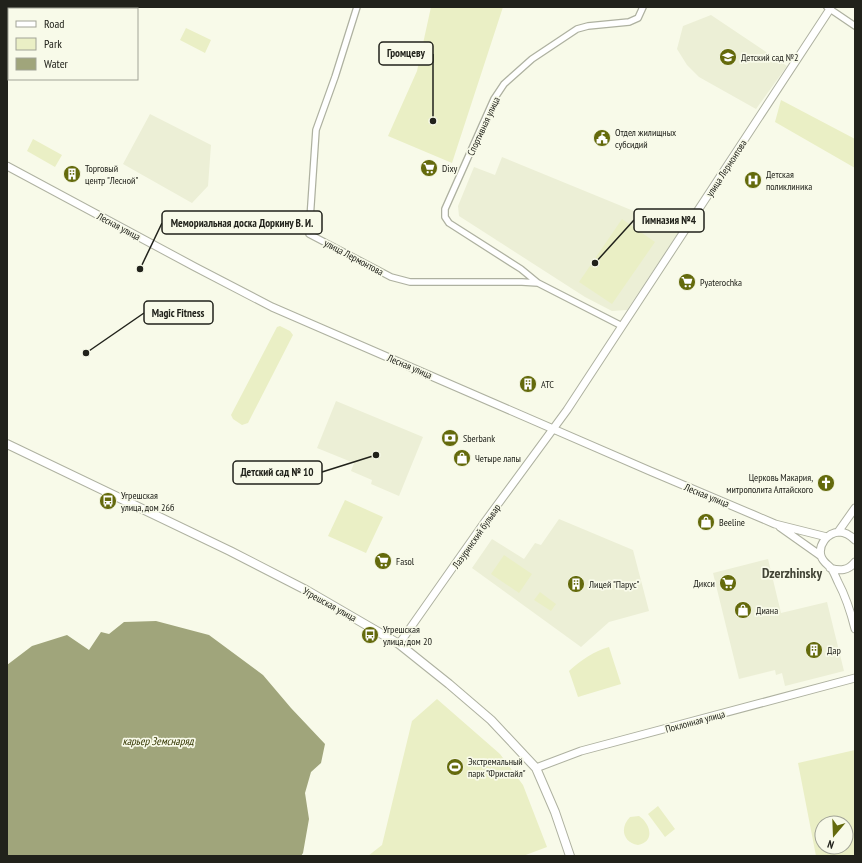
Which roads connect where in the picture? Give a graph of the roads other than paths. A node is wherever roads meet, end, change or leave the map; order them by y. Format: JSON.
{"nodes":[{"id":1,"x":357,"y":7,"type":"edge"},
{"id":2,"x":642,"y":7,"type":"edge"},
{"id":3,"x":830,"y":8,"type":"edge"},
{"id":4,"x":855,"y":26,"type":"edge"},
{"id":5,"x":7,"y":166,"type":"edge"},
{"id":6,"x":538,"y":283,"type":"junction"},
{"id":7,"x":622,"y":326,"type":"junction"},
{"id":8,"x":553,"y":429,"type":"junction"},
{"id":9,"x":7,"y":444,"type":"edge"},
{"id":10,"x":855,"y":508,"type":"edge"},
{"id":11,"x":775,"y":524,"type":"junction"},
{"id":12,"x":838,"y":532,"type":"junction"},
{"id":13,"x":827,"y":537,"type":"junction"},
{"id":14,"x":855,"y":540,"type":"edge"},
{"id":15,"x":821,"y":556,"type":"junction"},
{"id":16,"x":855,"y":562,"type":"edge"},
{"id":17,"x":830,"y":568,"type":"junction"},
{"id":18,"x":855,"y":629,"type":"edge"},
{"id":19,"x":399,"y":644,"type":"junction"},
{"id":20,"x":855,"y":678,"type":"edge"},
{"id":21,"x":536,"y":768,"type":"junction"},
{"id":22,"x":570,"y":856,"type":"edge"}],
"edges":[{"from":1,"to":6,"type":"street","name":"улица Лермонтова"},
{"from":2,"to":6,"type":"street","name":"Спортивная улица"},
{"from":3,"to":4,"type":"street"},
{"from":3,"to":7,"type":"street","name":"улица Лермонтова"},
{"from":5,"to":8,"type":"street","name":"Лесная улица"},
{"from":6,"to":7,"type":"street","name":"улица Лермонтова"},
{"from":7,"to":8,"type":"street","name":"улица Лермонтова"},
{"from":8,"to":11,"type":"street","name":"Лесная улица"},
{"from":8,"to":19,"type":"street","name":"Лазуринский бульвар"},
{"from":9,"to":19,"type":"main road","name":"Угрешская улица"},
{"from":10,"to":12,"type":"street"},
{"from":11,"to":13,"type":"street","name":"Лесная улица"},
{"from":11,"to":15,"type":"street"},
{"from":12,"to":13,"type":"street"},
{"from":12,"to":14,"type":"street"},
{"from":13,"to":15,"type":"street"},
{"from":15,"to":17,"type":"street"},
{"from":16,"to":17,"type":"street"},
{"from":17,"to":18,"type":"street"},
{"from":19,"to":21,"type":"main road","name":"Угрешская улица"},
{"from":20,"to":21,"type":"street","name":"Поклонная улица"},
{"from":21,"to":22,"type":"main road","name":"Угрешская улица"}]}
